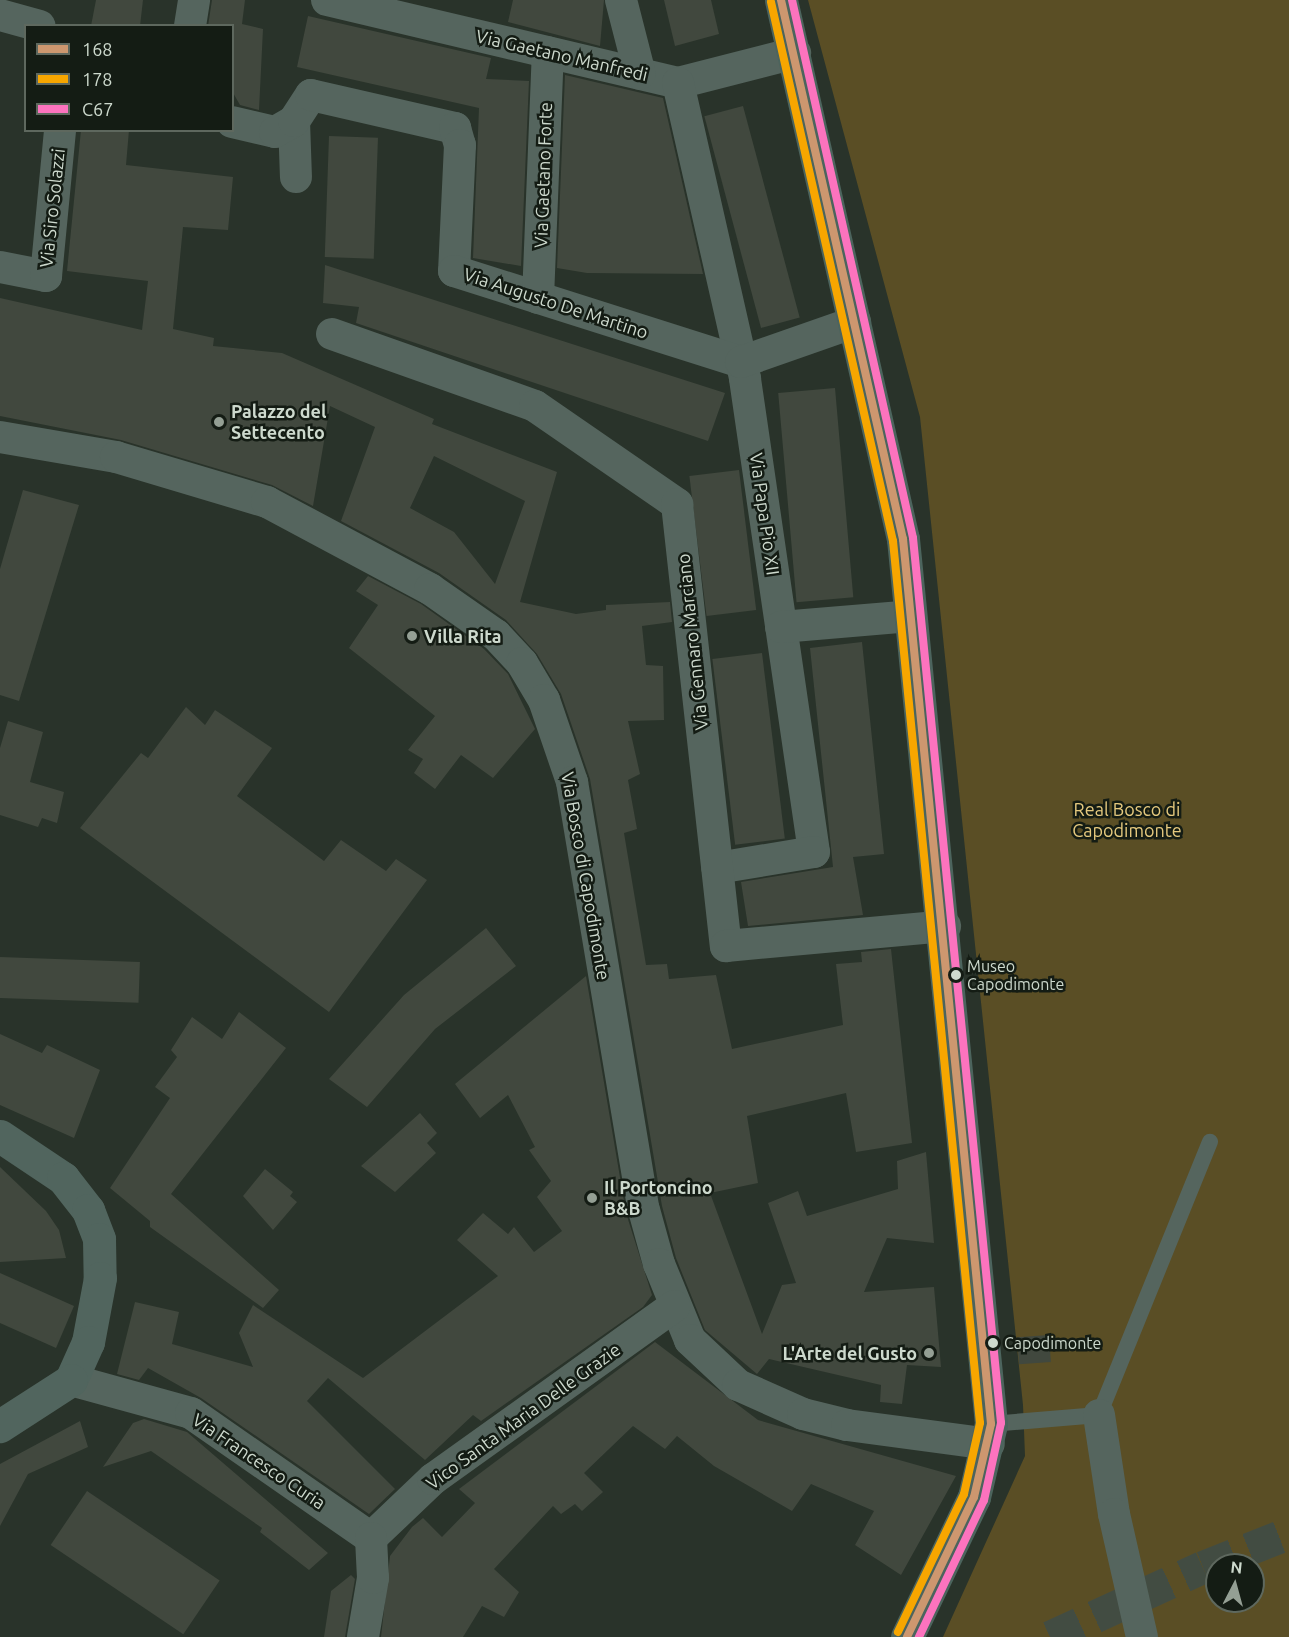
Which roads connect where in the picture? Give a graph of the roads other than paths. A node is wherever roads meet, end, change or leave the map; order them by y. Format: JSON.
{"nodes":[{"id":1,"x":194,"y":0,"type":"edge"},
{"id":2,"x":327,"y":0,"type":"edge"},
{"id":3,"x":621,"y":0,"type":"edge"},
{"id":4,"x":781,"y":0,"type":"edge"},
{"id":5,"x":413,"y":10,"type":"edge"},
{"id":6,"x":0,"y":15,"type":"edge"},
{"id":7,"x":33,"y":24,"type":"edge"},
{"id":8,"x":190,"y":24,"type":"edge"},
{"id":9,"x":548,"y":52,"type":"junction"},
{"id":10,"x":795,"y":53,"type":"junction"},
{"id":11,"x":640,"y":74,"type":"junction"},
{"id":12,"x":678,"y":83,"type":"junction"},
{"id":13,"x":294,"y":121,"type":"junction"},
{"id":14,"x":234,"y":122,"type":"edge"},
{"id":15,"x":60,"y":132,"type":"edge"},
{"id":16,"x":296,"y":177,"type":"dead end"},
{"id":17,"x":0,"y":267,"type":"edge"},
{"id":18,"x":538,"y":298,"type":"junction"},
{"id":19,"x":855,"y":322,"type":"junction"},
{"id":20,"x":332,"y":334,"type":"dead end"},
{"id":21,"x":741,"y":362,"type":"junction"},
{"id":22,"x":0,"y":437,"type":"edge"},
{"id":23,"x":911,"y":616,"type":"junction"},
{"id":24,"x":781,"y":627,"type":"junction"},
{"id":25,"x":717,"y":868,"type":"junction"},
{"id":26,"x":945,"y":926,"type":"junction"},
{"id":27,"x":0,"y":1136,"type":"edge"},
{"id":28,"x":1210,"y":1142,"type":"dead end"},
{"id":29,"x":675,"y":1306,"type":"junction"},
{"id":30,"x":71,"y":1380,"type":"junction"},
{"id":31,"x":1099,"y":1415,"type":"junction"},
{"id":32,"x":0,"y":1426,"type":"edge"},
{"id":33,"x":990,"y":1434,"type":"junction"},
{"id":34,"x":370,"y":1538,"type":"junction"},
{"id":35,"x":363,"y":1637,"type":"edge"},
{"id":36,"x":907,"y":1637,"type":"edge"},
{"id":37,"x":1142,"y":1637,"type":"edge"}],
"edges":[{"from":1,"to":8,"type":"street"},
{"from":2,"to":5,"type":"street","name":"Via Gaetano Manfredi"},
{"from":3,"to":11,"type":"street"},
{"from":4,"to":10,"type":"main road"},
{"from":5,"to":9,"type":"street","name":"Via Gaetano Manfredi"},
{"from":6,"to":7,"type":"street"},
{"from":9,"to":11,"type":"street","name":"Via Gaetano Manfredi"},
{"from":9,"to":18,"type":"street","name":"Via Gaetano Forte"},
{"from":10,"to":12,"type":"street","name":"Via Gaetano Manfredi"},
{"from":10,"to":19,"type":"main road"},
{"from":11,"to":12,"type":"street","name":"Via Gaetano Manfredi"},
{"from":12,"to":21,"type":"street","name":"Via Papa Pio XII"},
{"from":13,"to":14,"type":"street"},
{"from":13,"to":16,"type":"street"},
{"from":13,"to":18,"type":"street","name":"Via Augusto De Martino"},
{"from":15,"to":17,"type":"street","name":"Via Siro Solazzi"},
{"from":18,"to":21,"type":"street","name":"Via Augusto De Martino"},
{"from":19,"to":21,"type":"street"},
{"from":19,"to":23,"type":"main road"},
{"from":20,"to":25,"type":"street","name":"Via Gennaro Marciano"},
{"from":21,"to":24,"type":"street","name":"Via Papa Pio XII"},
{"from":22,"to":29,"type":"street","name":"Via Bosco di Capodimonte"},
{"from":23,"to":24,"type":"street"},
{"from":23,"to":26,"type":"main road"},
{"from":24,"to":25,"type":"street","name":"Via Papa Pio XII"},
{"from":25,"to":26,"type":"street","name":"Via Gennaro Marciano"},
{"from":26,"to":33,"type":"main road"},
{"from":27,"to":30,"type":"main road"},
{"from":28,"to":31,"type":"lane"},
{"from":29,"to":33,"type":"street","name":"Via Bosco di Capodimonte"},
{"from":29,"to":34,"type":"street","name":"Vico Santa Maria Delle Grazie"},
{"from":30,"to":32,"type":"main road"},
{"from":30,"to":34,"type":"street","name":"Via Francesco Curia"},
{"from":31,"to":33,"type":"lane"},
{"from":31,"to":37,"type":"street"},
{"from":33,"to":36,"type":"main road"},
{"from":34,"to":35,"type":"street"}]}
